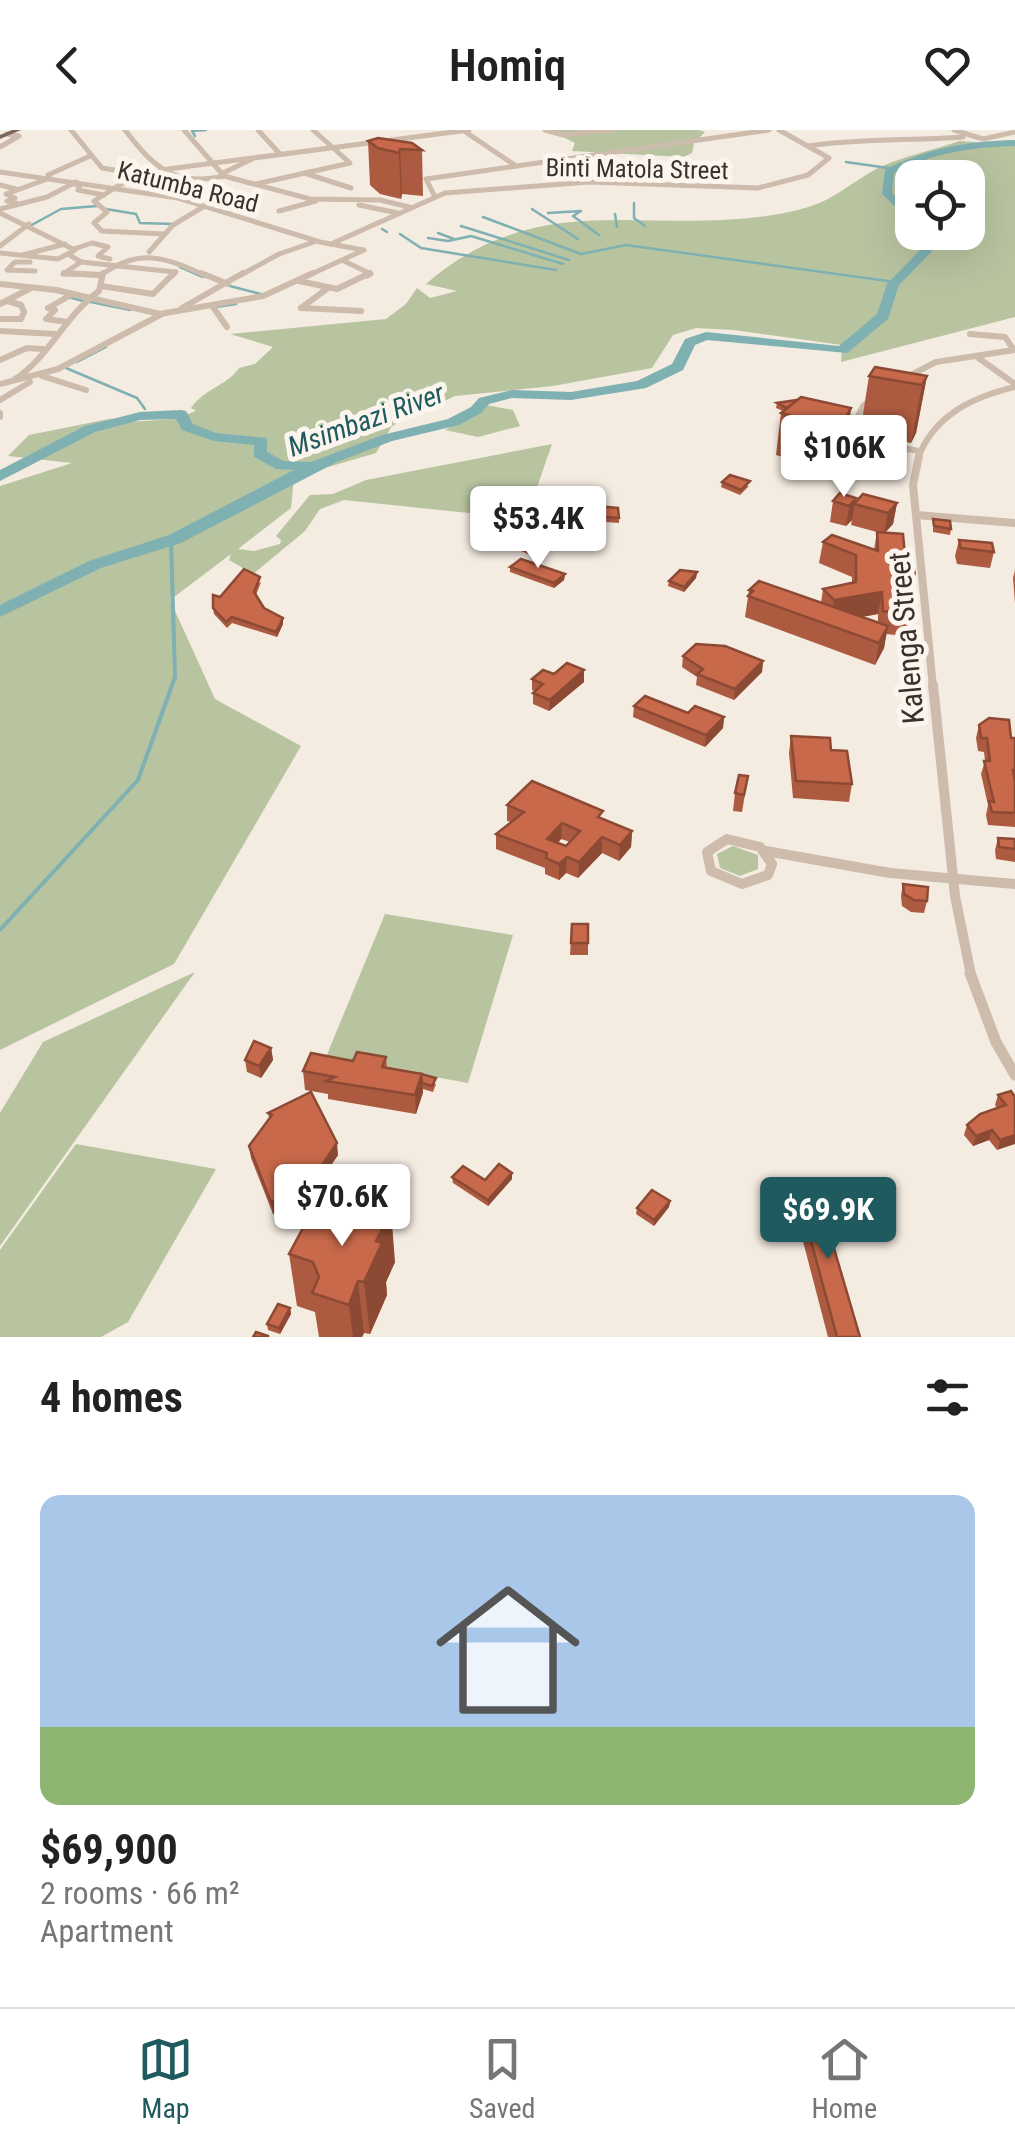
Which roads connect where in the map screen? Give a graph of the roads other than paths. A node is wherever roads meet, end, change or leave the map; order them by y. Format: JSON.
{"nodes":[{"id":1,"x":18,"y":130,"type":"edge"},
{"id":2,"x":71,"y":130,"type":"edge"},
{"id":3,"x":125,"y":130,"type":"edge"},
{"id":4,"x":196,"y":130,"type":"edge"},
{"id":5,"x":258,"y":130,"type":"edge"},
{"id":6,"x":313,"y":130,"type":"edge"},
{"id":7,"x":380,"y":130,"type":"edge"},
{"id":8,"x":467,"y":130,"type":"edge"},
{"id":9,"x":544,"y":130,"type":"edge"},
{"id":10,"x":612,"y":130,"type":"edge"},
{"id":11,"x":769,"y":130,"type":"edge"},
{"id":12,"x":778,"y":130,"type":"edge"},
{"id":13,"x":873,"y":130,"type":"edge"},
{"id":14,"x":954,"y":130,"type":"edge"},
{"id":15,"x":185,"y":131,"type":"edge"},
{"id":16,"x":442,"y":132,"type":"edge"},
{"id":17,"x":1015,"y":132,"type":"edge"},
{"id":18,"x":2,"y":133,"type":"edge"},
{"id":19,"x":964,"y":138,"type":"junction"},
{"id":20,"x":390,"y":140,"type":"junction"},
{"id":21,"x":805,"y":144,"type":"junction"},
{"id":22,"x":0,"y":147,"type":"edge"},
{"id":23,"x":335,"y":147,"type":"junction"},
{"id":24,"x":401,"y":149,"type":"edge"},
{"id":25,"x":280,"y":154,"type":"junction"},
{"id":26,"x":90,"y":156,"type":"junction"},
{"id":27,"x":251,"y":158,"type":"junction"},
{"id":28,"x":208,"y":163,"type":"junction"},
{"id":29,"x":516,"y":166,"type":"junction"},
{"id":30,"x":115,"y":170,"type":"dead end"},
{"id":31,"x":156,"y":171,"type":"junction"},
{"id":32,"x":0,"y":172,"type":"edge"},
{"id":33,"x":302,"y":172,"type":"junction"},
{"id":34,"x":222,"y":175,"type":"junction"},
{"id":35,"x":49,"y":177,"type":"junction"},
{"id":36,"x":75,"y":182,"type":"junction"},
{"id":37,"x":254,"y":184,"type":"junction"},
{"id":38,"x":0,"y":185,"type":"edge"},
{"id":39,"x":118,"y":186,"type":"junction"},
{"id":40,"x":351,"y":188,"type":"dead end"},
{"id":41,"x":16,"y":189,"type":"junction"},
{"id":42,"x":104,"y":194,"type":"junction"},
{"id":43,"x":434,"y":196,"type":"junction"},
{"id":44,"x":319,"y":200,"type":"junction"},
{"id":45,"x":352,"y":203,"type":"junction"},
{"id":46,"x":2,"y":207,"type":"edge"},
{"id":47,"x":202,"y":207,"type":"junction"},
{"id":48,"x":410,"y":207,"type":"junction"},
{"id":49,"x":279,"y":211,"type":"dead end"},
{"id":50,"x":398,"y":213,"type":"junction"},
{"id":51,"x":29,"y":224,"type":"junction"},
{"id":52,"x":164,"y":234,"type":"junction"},
{"id":53,"x":317,"y":241,"type":"junction"},
{"id":54,"x":66,"y":244,"type":"junction"},
{"id":55,"x":330,"y":244,"type":"junction"},
{"id":56,"x":43,"y":248,"type":"junction"},
{"id":57,"x":0,"y":250,"type":"edge"},
{"id":58,"x":149,"y":252,"type":"junction"},
{"id":59,"x":70,"y":253,"type":"junction"},
{"id":60,"x":21,"y":256,"type":"junction"},
{"id":61,"x":37,"y":258,"type":"junction"},
{"id":62,"x":344,"y":261,"type":"junction"},
{"id":63,"x":54,"y":262,"type":"junction"},
{"id":64,"x":81,"y":262,"type":"junction"},
{"id":65,"x":119,"y":262,"type":"junction"},
{"id":66,"x":0,"y":265,"type":"edge"},
{"id":67,"x":9,"y":266,"type":"junction"},
{"id":68,"x":72,"y":266,"type":"junction"},
{"id":69,"x":35,"y":270,"type":"junction"},
{"id":70,"x":150,"y":271,"type":"junction"},
{"id":71,"x":179,"y":271,"type":"junction"},
{"id":72,"x":100,"y":275,"type":"junction"},
{"id":73,"x":70,"y":276,"type":"junction"},
{"id":74,"x":142,"y":278,"type":"dead end"},
{"id":75,"x":296,"y":280,"type":"junction"},
{"id":76,"x":0,"y":283,"type":"edge"},
{"id":77,"x":228,"y":284,"type":"junction"},
{"id":78,"x":101,"y":286,"type":"junction"},
{"id":79,"x":31,"y":288,"type":"junction"},
{"id":80,"x":328,"y":288,"type":"junction"},
{"id":81,"x":45,"y":289,"type":"junction"},
{"id":82,"x":71,"y":295,"type":"junction"},
{"id":83,"x":86,"y":300,"type":"junction"},
{"id":84,"x":3,"y":302,"type":"edge"},
{"id":85,"x":213,"y":307,"type":"junction"},
{"id":86,"x":361,"y":311,"type":"dead end"},
{"id":87,"x":160,"y":314,"type":"junction"},
{"id":88,"x":0,"y":319,"type":"edge"},
{"id":89,"x":69,"y":322,"type":"junction"},
{"id":90,"x":228,"y":327,"type":"dead end"},
{"id":91,"x":0,"y":331,"type":"edge"},
{"id":92,"x":56,"y":334,"type":"junction"},
{"id":93,"x":970,"y":334,"type":"dead end"},
{"id":94,"x":43,"y":349,"type":"junction"},
{"id":95,"x":975,"y":355,"type":"junction"},
{"id":96,"x":0,"y":360,"type":"edge"},
{"id":97,"x":42,"y":376,"type":"junction"},
{"id":98,"x":26,"y":380,"type":"junction"},
{"id":99,"x":13,"y":381,"type":"junction"},
{"id":100,"x":0,"y":384,"type":"edge"},
{"id":101,"x":892,"y":386,"type":"edge"},
{"id":102,"x":1015,"y":386,"type":"edge"},
{"id":103,"x":86,"y":390,"type":"dead end"},
{"id":104,"x":878,"y":395,"type":"edge"},
{"id":105,"x":0,"y":400,"type":"edge"},
{"id":106,"x":919,"y":450,"type":"junction"},
{"id":107,"x":916,"y":515,"type":"junction"},
{"id":108,"x":1015,"y":523,"type":"edge"},
{"id":109,"x":766,"y":851,"type":"junction"},
{"id":110,"x":800,"y":860,"type":"junction"},
{"id":111,"x":771,"y":870,"type":"junction"},
{"id":112,"x":953,"y":881,"type":"junction"},
{"id":113,"x":1015,"y":884,"type":"edge"},
{"id":114,"x":1015,"y":1075,"type":"edge"}],
"edges":[{"from":1,"to":18,"type":"main road"},
{"from":2,"to":26,"type":"street"},
{"from":3,"to":31,"type":"street"},
{"from":4,"to":15,"type":"street"},
{"from":5,"to":25,"type":"street"},
{"from":6,"to":23,"type":"street"},
{"from":7,"to":20,"type":"street"},
{"from":8,"to":16,"type":"street"},
{"from":8,"to":29,"type":"street"},
{"from":9,"to":10,"type":"street"},
{"from":11,"to":29,"type":"street"},
{"from":12,"to":21,"type":"street"},
{"from":13,"to":21,"type":"street"},
{"from":14,"to":19,"type":"street"},
{"from":15,"to":28,"type":"street"},
{"from":16,"to":20,"type":"street"},
{"from":17,"to":19,"type":"street"},
{"from":18,"to":22,"type":"street"},
{"from":19,"to":21,"type":"street"},
{"from":20,"to":23,"type":"street"},
{"from":20,"to":24,"type":"street"},
{"from":21,"to":43,"type":"street","name":"Binti Matola Street"},
{"from":23,"to":25,"type":"street"},
{"from":23,"to":33,"type":"street"},
{"from":25,"to":27,"type":"street"},
{"from":26,"to":30,"type":"street"},
{"from":26,"to":35,"type":"street"},
{"from":27,"to":28,"type":"street"},
{"from":27,"to":34,"type":"street"},
{"from":28,"to":31,"type":"street"},
{"from":28,"to":34,"type":"street"},
{"from":29,"to":43,"type":"street"},
{"from":31,"to":34,"type":"street"},
{"from":31,"to":39,"type":"street"},
{"from":32,"to":35,"type":"street","name":"Katumba Road"},
{"from":33,"to":37,"type":"street"},
{"from":33,"to":40,"type":"street"},
{"from":34,"to":37,"type":"street"},
{"from":35,"to":36,"type":"street","name":"Katumba Road"},
{"from":35,"to":41,"type":"street"},
{"from":36,"to":39,"type":"street","name":"Katumba Road"},
{"from":36,"to":42,"type":"street"},
{"from":36,"to":46,"type":"street"},
{"from":37,"to":44,"type":"street"},
{"from":38,"to":41,"type":"street"},
{"from":39,"to":42,"type":"street"},
{"from":39,"to":47,"type":"street","name":"Katumba Road"},
{"from":41,"to":46,"type":"street"},
{"from":42,"to":52,"type":"street"},
{"from":43,"to":48,"type":"street","name":"Binti Matola Street"},
{"from":44,"to":45,"type":"street"},
{"from":44,"to":49,"type":"street"},
{"from":45,"to":48,"type":"street"},
{"from":45,"to":50,"type":"street"},
{"from":46,"to":51,"type":"street"},
{"from":47,"to":52,"type":"street"},
{"from":47,"to":53,"type":"street","name":"Katumba Road"},
{"from":48,"to":50,"type":"street","name":"Binti Matola Street"},
{"from":50,"to":55,"type":"street","name":"Binti Matola Street"},
{"from":51,"to":54,"type":"street"},
{"from":51,"to":57,"type":"street"},
{"from":52,"to":58,"type":"street"},
{"from":53,"to":55,"type":"street","name":"Katumba Road"},
{"from":53,"to":77,"type":"street"},
{"from":54,"to":56,"type":"street"},
{"from":54,"to":59,"type":"street"},
{"from":55,"to":62,"type":"street","name":"Katumba Road"},
{"from":56,"to":59,"type":"street"},
{"from":56,"to":60,"type":"street"},
{"from":57,"to":60,"type":"street"},
{"from":58,"to":65,"type":"street"},
{"from":58,"to":71,"type":"street"},
{"from":59,"to":63,"type":"street"},
{"from":59,"to":64,"type":"street"},
{"from":59,"to":65,"type":"street"},
{"from":60,"to":61,"type":"street"},
{"from":61,"to":63,"type":"street"},
{"from":61,"to":67,"type":"street"},
{"from":62,"to":75,"type":"street"},
{"from":62,"to":80,"type":"street"},
{"from":63,"to":68,"type":"street"},
{"from":63,"to":69,"type":"street"},
{"from":64,"to":65,"type":"street"},
{"from":64,"to":68,"type":"street"},
{"from":65,"to":70,"type":"street"},
{"from":65,"to":72,"type":"street"},
{"from":66,"to":67,"type":"street"},
{"from":67,"to":69,"type":"street"},
{"from":68,"to":73,"type":"street"},
{"from":69,"to":76,"type":"street"},
{"from":70,"to":71,"type":"street"},
{"from":70,"to":74,"type":"street"},
{"from":71,"to":77,"type":"street"},
{"from":71,"to":78,"type":"street"},
{"from":72,"to":73,"type":"street"},
{"from":72,"to":78,"type":"street"},
{"from":73,"to":81,"type":"street"},
{"from":75,"to":80,"type":"street"},
{"from":75,"to":85,"type":"street"},
{"from":76,"to":79,"type":"street"},
{"from":77,"to":87,"type":"street"},
{"from":78,"to":83,"type":"street"},
{"from":79,"to":81,"type":"street"},
{"from":79,"to":84,"type":"street"},
{"from":80,"to":86,"type":"street"},
{"from":81,"to":82,"type":"street"},
{"from":82,"to":83,"type":"street"},
{"from":82,"to":89,"type":"street"},
{"from":83,"to":87,"type":"street"},
{"from":83,"to":89,"type":"street"},
{"from":84,"to":88,"type":"street"},
{"from":85,"to":87,"type":"street"},
{"from":85,"to":90,"type":"street"},
{"from":87,"to":97,"type":"street"},
{"from":89,"to":92,"type":"street"},
{"from":91,"to":92,"type":"street"},
{"from":92,"to":94,"type":"street"},
{"from":93,"to":95,"type":"street"},
{"from":94,"to":96,"type":"street"},
{"from":94,"to":99,"type":"street"},
{"from":95,"to":101,"type":"street"},
{"from":95,"to":102,"type":"street"},
{"from":97,"to":98,"type":"street"},
{"from":97,"to":103,"type":"street"},
{"from":98,"to":99,"type":"street"},
{"from":98,"to":105,"type":"street"},
{"from":99,"to":100,"type":"street"},
{"from":102,"to":106,"type":"street"},
{"from":104,"to":106,"type":"street"},
{"from":106,"to":107,"type":"street","name":"Kalenga Street"},
{"from":107,"to":108,"type":"street"},
{"from":107,"to":112,"type":"street","name":"Kalenga Street"},
{"from":109,"to":110,"type":"street"},
{"from":109,"to":111,"type":"street"},
{"from":109,"to":111,"type":"street"},
{"from":110,"to":111,"type":"street"},
{"from":110,"to":112,"type":"street"},
{"from":112,"to":113,"type":"street"},
{"from":112,"to":114,"type":"street","name":"Kalenga Street"}]}
